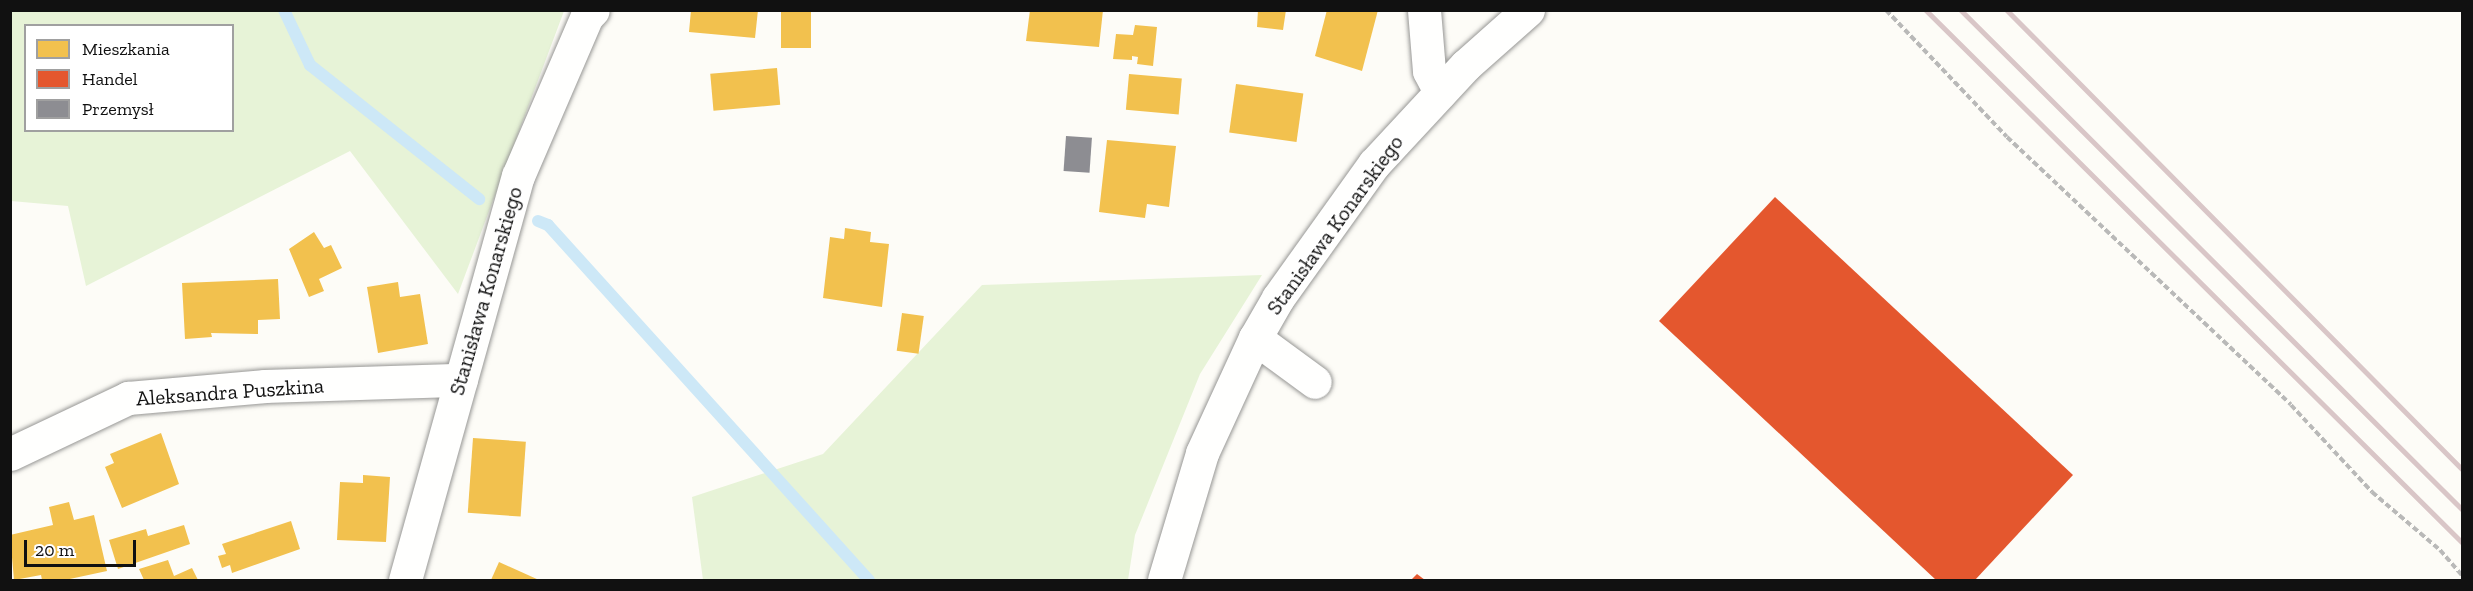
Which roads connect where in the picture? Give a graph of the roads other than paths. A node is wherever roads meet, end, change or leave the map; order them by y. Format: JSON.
{"nodes":[{"id":1,"x":592,"y":10,"type":"edge"},
{"id":2,"x":1424,"y":10,"type":"edge"},
{"id":3,"x":1528,"y":10,"type":"edge"},
{"id":4,"x":1440,"y":92,"type":"junction"},
{"id":5,"x":1255,"y":338,"type":"junction"},
{"id":6,"x":461,"y":380,"type":"junction"},
{"id":7,"x":1315,"y":382,"type":"dead end"},
{"id":8,"x":10,"y":454,"type":"edge"},
{"id":9,"x":405,"y":580,"type":"edge"},
{"id":10,"x":1164,"y":580,"type":"edge"}],
"edges":[{"from":1,"to":6,"type":"street","name":"Stanisława Konarskiego"},
{"from":2,"to":4,"type":"street"},
{"from":3,"to":4,"type":"street","name":"Stanisława Konarskiego"},
{"from":4,"to":5,"type":"street","name":"Stanisława Konarskiego"},
{"from":5,"to":7,"type":"street"},
{"from":5,"to":10,"type":"street","name":"Stanisława Konarskiego"},
{"from":6,"to":8,"type":"street","name":"Aleksandra Puszkina"},
{"from":6,"to":9,"type":"street","name":"Stanisława Konarskiego"}]}
